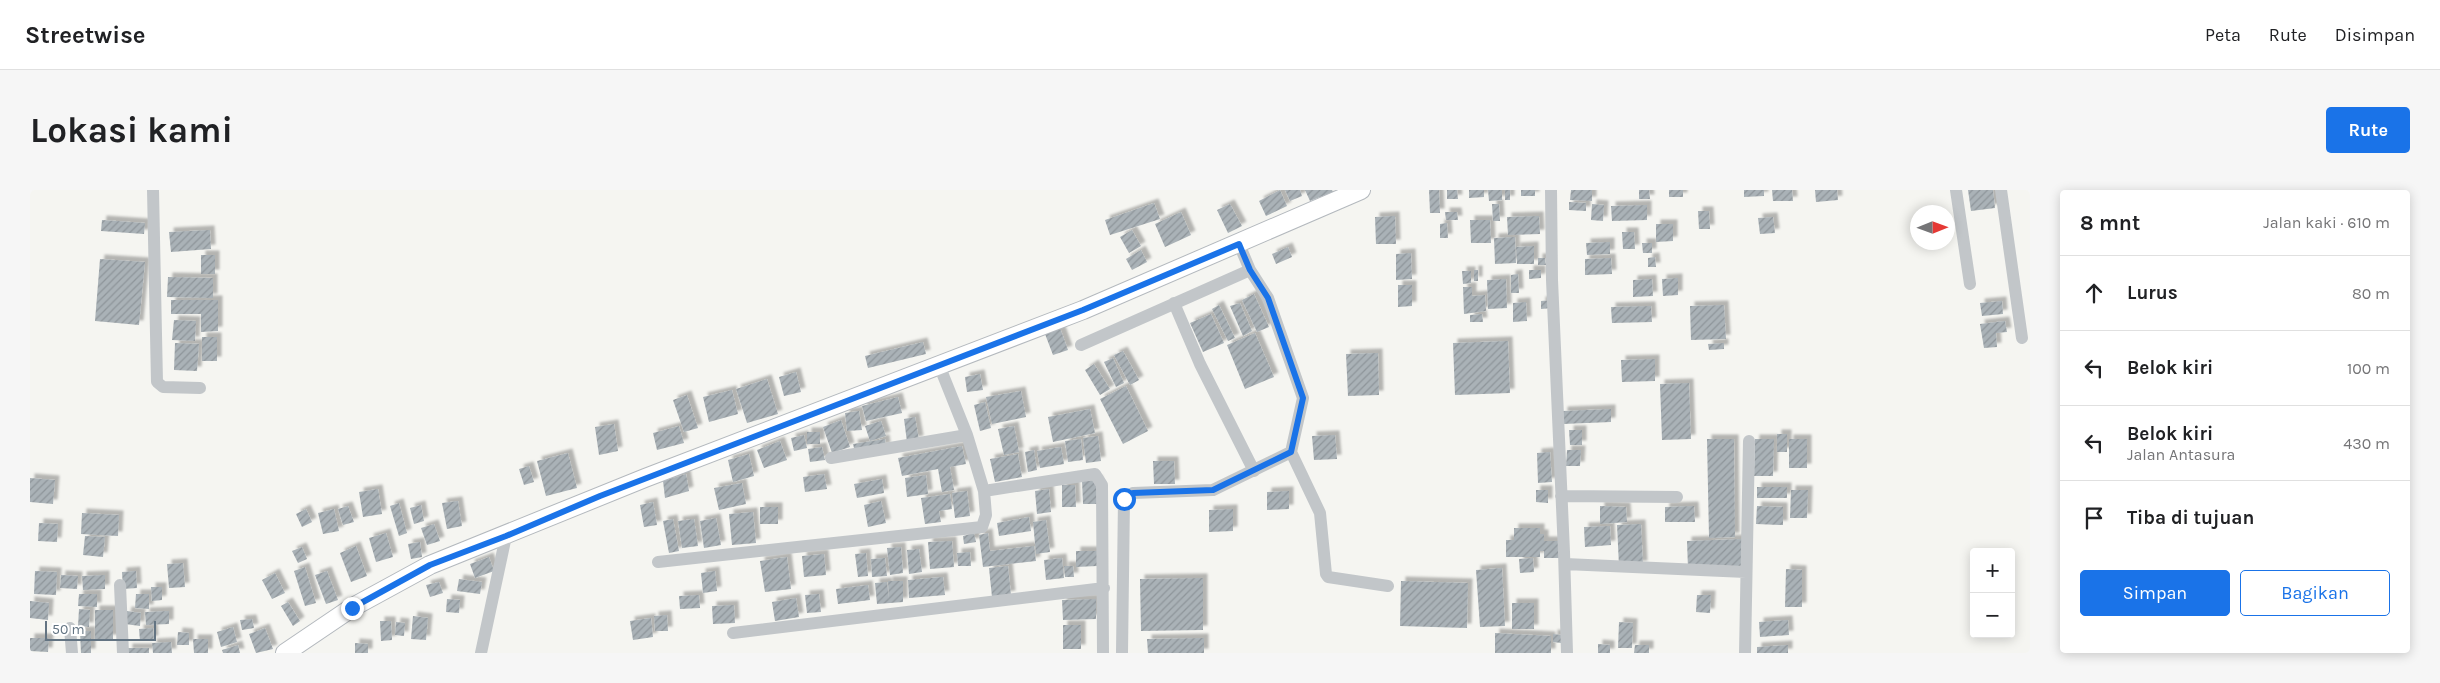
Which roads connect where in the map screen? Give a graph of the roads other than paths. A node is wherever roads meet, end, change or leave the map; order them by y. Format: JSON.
{"nodes":[{"id":1,"x":153,"y":190,"type":"edge"},
{"id":2,"x":1361,"y":190,"type":"edge"},
{"id":3,"x":1551,"y":190,"type":"edge"},
{"id":4,"x":1956,"y":190,"type":"edge"},
{"id":5,"x":2001,"y":190,"type":"edge"},
{"id":6,"x":1239,"y":244,"type":"junction"},
{"id":7,"x":1250,"y":270,"type":"junction"},
{"id":8,"x":1970,"y":284,"type":"dead end"},
{"id":9,"x":1174,"y":303,"type":"junction"},
{"id":10,"x":2022,"y":338,"type":"dead end"},
{"id":11,"x":1081,"y":345,"type":"dead end"},
{"id":12,"x":939,"y":366,"type":"junction"},
{"id":13,"x":200,"y":388,"type":"dead end"},
{"id":14,"x":967,"y":435,"type":"junction"},
{"id":15,"x":1749,"y":441,"type":"dead end"},
{"id":16,"x":1291,"y":452,"type":"junction"},
{"id":17,"x":831,"y":458,"type":"dead end"},
{"id":18,"x":1254,"y":471,"type":"junction"},
{"id":19,"x":984,"y":491,"type":"junction"},
{"id":20,"x":1561,"y":496,"type":"junction"},
{"id":21,"x":1677,"y":496,"type":"dead end"},
{"id":22,"x":506,"y":536,"type":"junction"},
{"id":23,"x":658,"y":562,"type":"dead end"},
{"id":24,"x":1565,"y":564,"type":"junction"},
{"id":25,"x":1746,"y":572,"type":"junction"},
{"id":26,"x":120,"y":585,"type":"dead end"},
{"id":27,"x":1388,"y":586,"type":"dead end"},
{"id":28,"x":1104,"y":588,"type":"junction"},
{"id":29,"x":70,"y":628,"type":"dead end"},
{"id":30,"x":733,"y":632,"type":"dead end"},
{"id":31,"x":72,"y":653,"type":"edge"},
{"id":32,"x":123,"y":653,"type":"edge"},
{"id":33,"x":285,"y":653,"type":"edge"},
{"id":34,"x":481,"y":653,"type":"edge"},
{"id":35,"x":1103,"y":653,"type":"edge"},
{"id":36,"x":1122,"y":653,"type":"edge"},
{"id":37,"x":1567,"y":653,"type":"edge"},
{"id":38,"x":1745,"y":653,"type":"edge"}],
"edges":[{"from":1,"to":13,"type":"street"},
{"from":2,"to":6,"type":"main road"},
{"from":3,"to":20,"type":"street"},
{"from":4,"to":8,"type":"street"},
{"from":5,"to":10,"type":"street"},
{"from":6,"to":7,"type":"street"},
{"from":6,"to":12,"type":"main road"},
{"from":7,"to":9,"type":"street"},
{"from":7,"to":16,"type":"street"},
{"from":9,"to":11,"type":"street"},
{"from":9,"to":18,"type":"street"},
{"from":12,"to":14,"type":"street"},
{"from":12,"to":22,"type":"main road"},
{"from":14,"to":17,"type":"street"},
{"from":14,"to":19,"type":"street"},
{"from":15,"to":25,"type":"street"},
{"from":16,"to":18,"type":"street"},
{"from":16,"to":27,"type":"street"},
{"from":18,"to":36,"type":"street"},
{"from":19,"to":23,"type":"street"},
{"from":19,"to":28,"type":"street"},
{"from":20,"to":21,"type":"street"},
{"from":20,"to":24,"type":"street"},
{"from":22,"to":33,"type":"main road"},
{"from":22,"to":34,"type":"street"},
{"from":24,"to":25,"type":"street"},
{"from":24,"to":37,"type":"street"},
{"from":25,"to":38,"type":"street"},
{"from":26,"to":32,"type":"street"},
{"from":28,"to":30,"type":"street"},
{"from":28,"to":35,"type":"street"},
{"from":29,"to":31,"type":"street"}]}
